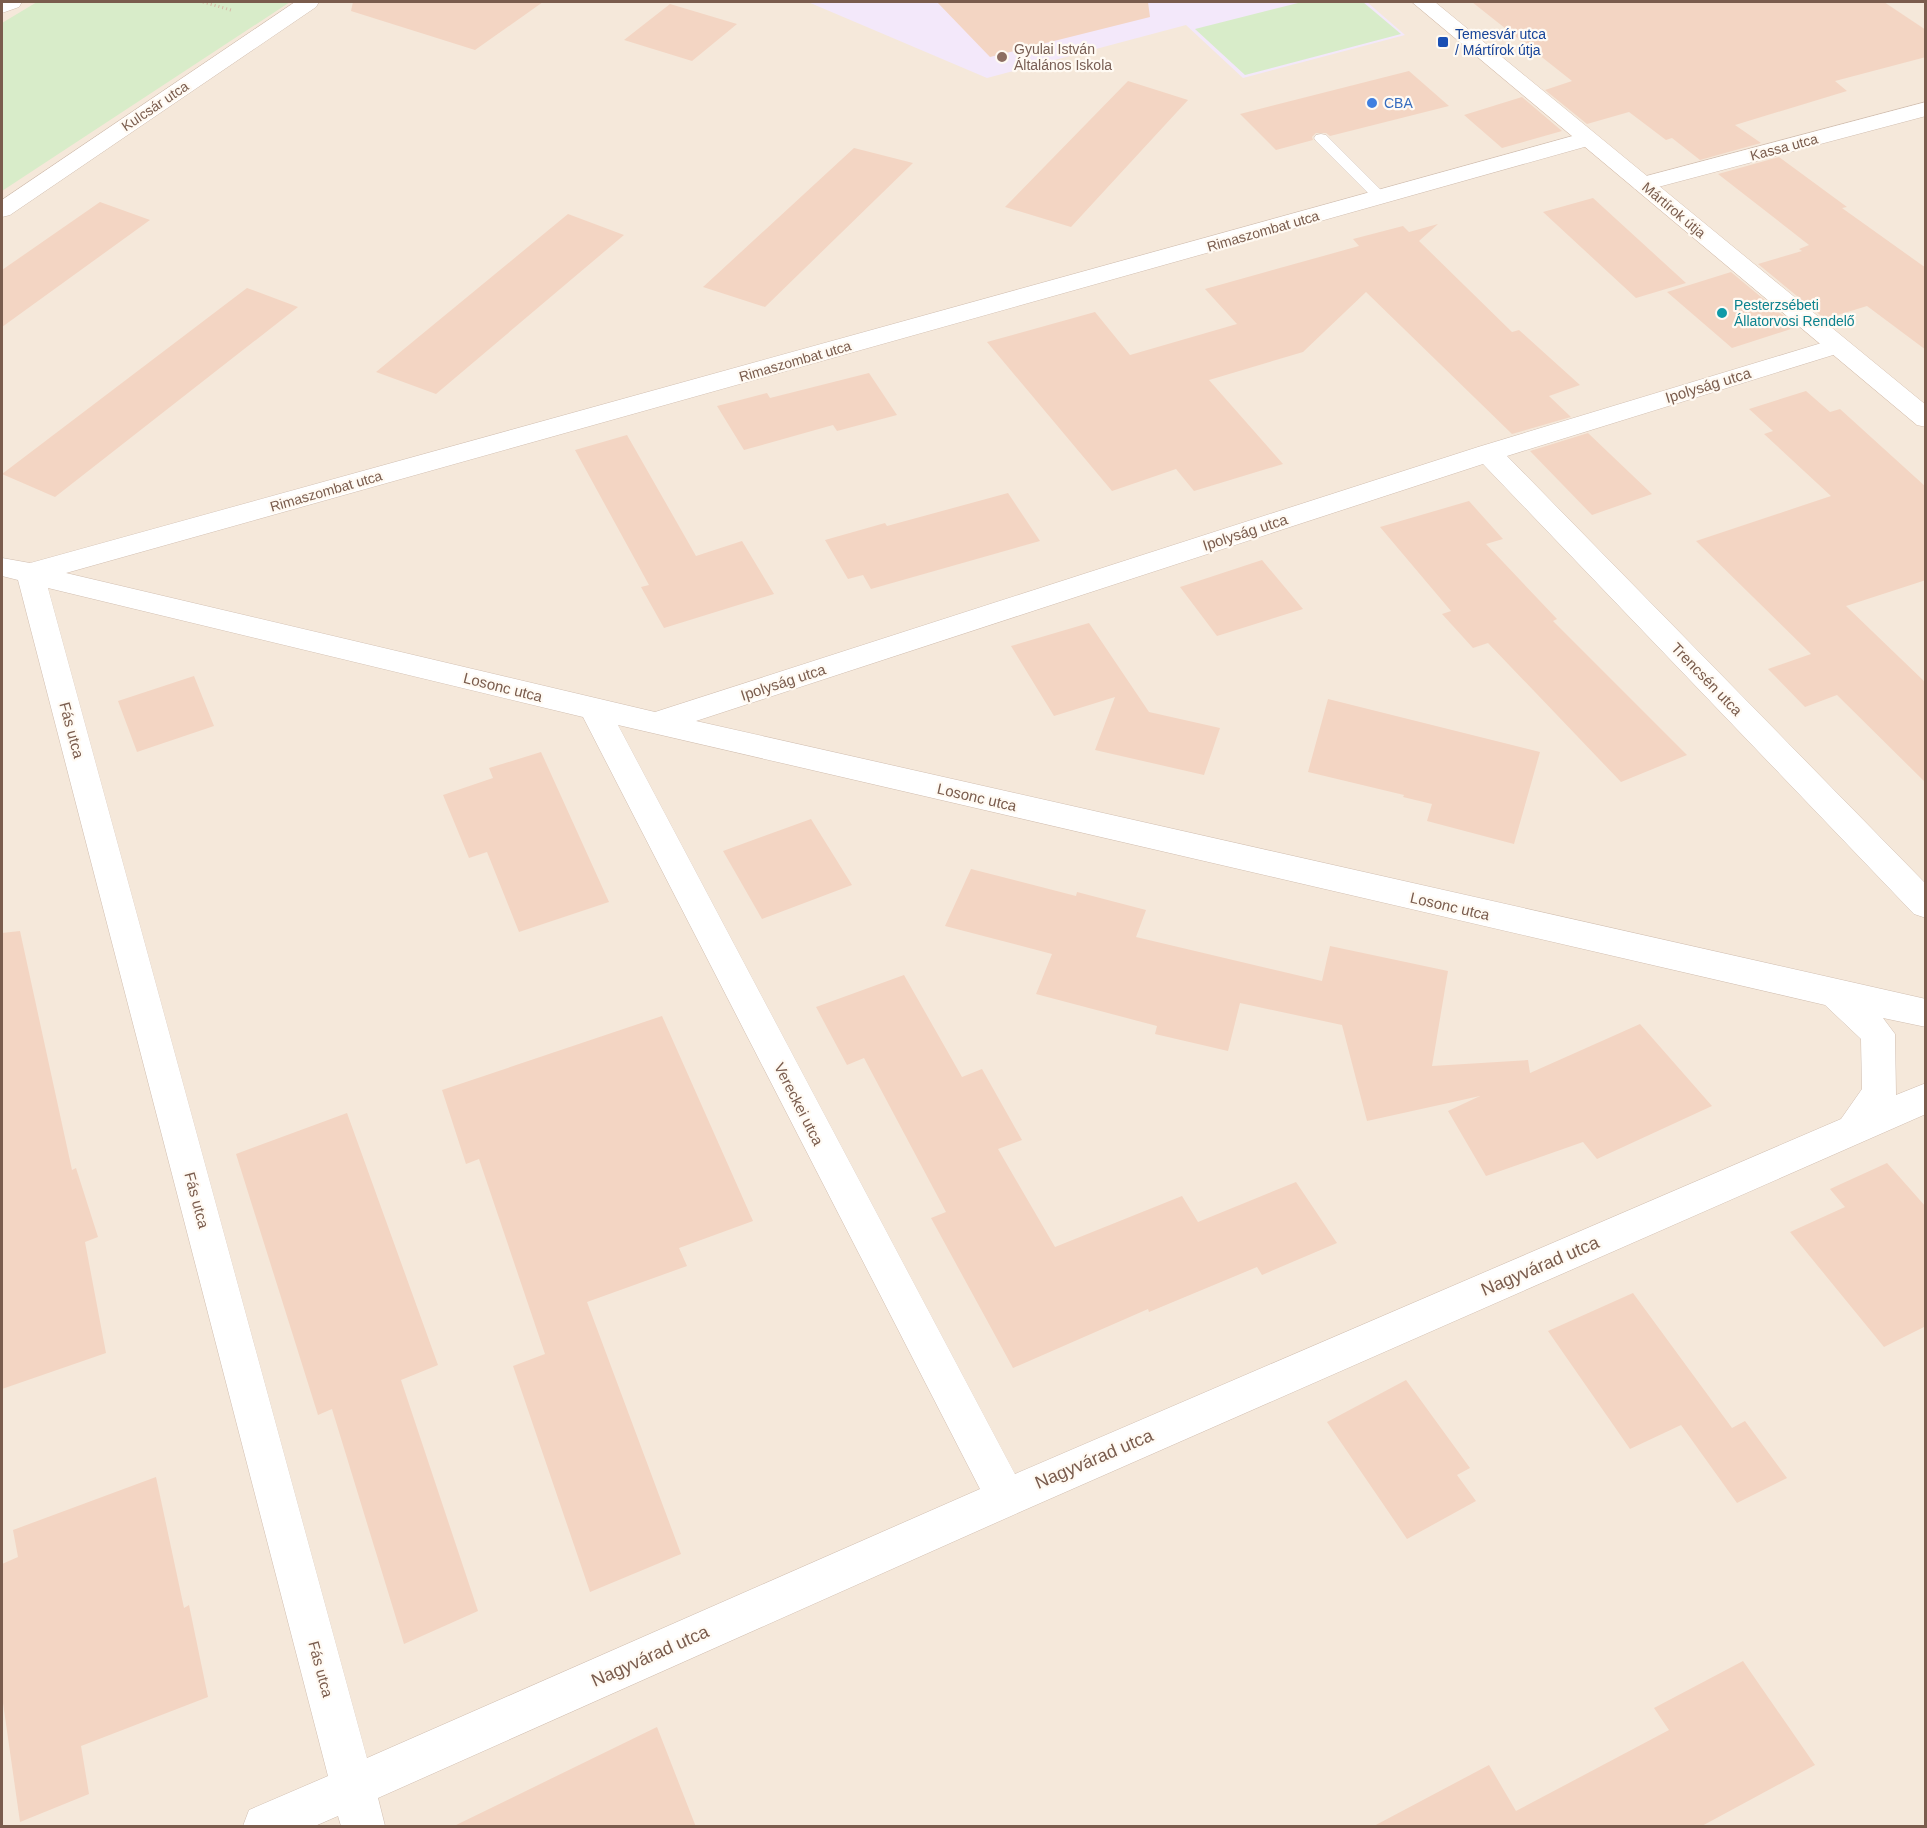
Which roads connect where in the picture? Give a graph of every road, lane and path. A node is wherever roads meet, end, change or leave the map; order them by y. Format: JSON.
{"nodes":[{"id":1,"x":11,"y":2,"type":"edge"},
{"id":2,"x":308,"y":2,"type":"edge"},
{"id":3,"x":1423,"y":2,"type":"edge"},
{"id":4,"x":2,"y":7,"type":"edge"},
{"id":5,"x":1926,"y":109,"type":"edge"},
{"id":6,"x":1321,"y":138,"type":"dead end"},
{"id":7,"x":1587,"y":140,"type":"junction"},
{"id":8,"x":1643,"y":184,"type":"junction"},
{"id":9,"x":1380,"y":198,"type":"junction"},
{"id":10,"x":2,"y":210,"type":"edge"},
{"id":11,"x":1837,"y":346,"type":"junction"},
{"id":12,"x":1926,"y":419,"type":"edge"},
{"id":13,"x":1488,"y":453,"type":"junction"},
{"id":14,"x":11,"y":574,"type":"edge"},
{"id":15,"x":594,"y":709,"type":"junction"},
{"id":16,"x":656,"y":723,"type":"junction"},
{"id":17,"x":1926,"y":905,"type":"edge"},
{"id":18,"x":1835,"y":994,"type":"junction"},
{"id":19,"x":1926,"y":1013,"type":"edge"},
{"id":20,"x":1926,"y":1098,"type":"edge"},
{"id":21,"x":1852,"y":1130,"type":"junction"},
{"id":22,"x":1006,"y":1498,"type":"junction"},
{"id":23,"x":351,"y":1788,"type":"junction"},
{"id":24,"x":265,"y":1827,"type":"edge"},
{"id":25,"x":363,"y":1827,"type":"edge"}],
"edges":[{"from":1,"to":4,"type":"street"},
{"from":2,"to":10,"type":"street","name":"Kulcsár utca"},
{"from":3,"to":7,"type":"street","name":"Mártírok útja"},
{"from":5,"to":8,"type":"street","name":"Kassa utca"},
{"from":6,"to":9,"type":"lane"},
{"from":7,"to":8,"type":"street","name":"Mártírok útja"},
{"from":7,"to":9,"type":"street","name":"Rimaszombat utca"},
{"from":8,"to":11,"type":"street","name":"Mártírok útja"},
{"from":9,"to":14,"type":"street","name":"Rimaszombat utca"},
{"from":11,"to":12,"type":"street","name":"Mártírok útja"},
{"from":11,"to":13,"type":"street","name":"Ipolyság utca"},
{"from":13,"to":16,"type":"street","name":"Ipolyság utca"},
{"from":13,"to":17,"type":"street","name":"Trencsén utca"},
{"from":14,"to":15,"type":"street","name":"Losonc utca"},
{"from":14,"to":23,"type":"street","name":"Fás utca"},
{"from":15,"to":16,"type":"street","name":"Losonc utca"},
{"from":15,"to":22,"type":"street","name":"Vereckei utca"},
{"from":16,"to":18,"type":"street","name":"Losonc utca"},
{"from":18,"to":19,"type":"street","name":"Losonc utca"},
{"from":18,"to":21,"type":"street"},
{"from":20,"to":21,"type":"street","name":"Nagyvárad utca"},
{"from":21,"to":22,"type":"street","name":"Nagyvárad utca"},
{"from":22,"to":23,"type":"street","name":"Nagyvárad utca"},
{"from":23,"to":24,"type":"street","name":"Nagyvárad utca"},
{"from":23,"to":25,"type":"street","name":"Fás utca"}]}
